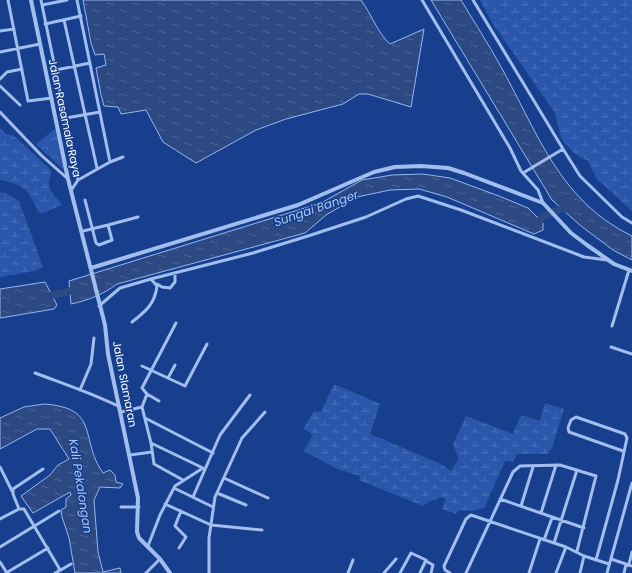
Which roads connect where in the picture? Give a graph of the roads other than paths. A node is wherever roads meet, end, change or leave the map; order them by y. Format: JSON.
{"nodes":[{"id":1,"x":8,"y":0,"type":"edge"},
{"id":2,"x":31,"y":0,"type":"edge"},
{"id":3,"x":41,"y":0,"type":"edge"},
{"id":4,"x":67,"y":0,"type":"edge"},
{"id":5,"x":77,"y":0,"type":"edge"},
{"id":6,"x":422,"y":0,"type":"edge"},
{"id":7,"x":473,"y":0,"type":"edge"},
{"id":8,"x":42,"y":5,"type":"junction"},
{"id":9,"x":81,"y":16,"type":"junction"},
{"id":10,"x":64,"y":20,"type":"junction"},
{"id":11,"x":46,"y":24,"type":"junction"},
{"id":12,"x":14,"y":29,"type":"junction"},
{"id":13,"x":0,"y":31,"type":"edge"},
{"id":14,"x":40,"y":44,"type":"junction"},
{"id":15,"x":18,"y":48,"type":"junction"},
{"id":16,"x":0,"y":52,"type":"edge"},
{"id":17,"x":90,"y":63,"type":"junction"},
{"id":18,"x":74,"y":66,"type":"junction"},
{"id":19,"x":22,"y":69,"type":"junction"},
{"id":20,"x":56,"y":70,"type":"junction"},
{"id":21,"x":0,"y":79,"type":"edge"},
{"id":22,"x":0,"y":86,"type":"edge"},
{"id":23,"x":52,"y":98,"type":"junction"},
{"id":24,"x":20,"y":105,"type":"dead end"},
{"id":25,"x":0,"y":112,"type":"edge"},
{"id":26,"x":100,"y":112,"type":"junction"},
{"id":27,"x":86,"y":114,"type":"junction"},
{"id":28,"x":66,"y":118,"type":"junction"},
{"id":29,"x":562,"y":149,"type":"junction"},
{"id":30,"x":123,"y":157,"type":"dead end"},
{"id":31,"x":110,"y":162,"type":"junction"},
{"id":32,"x":97,"y":168,"type":"junction"},
{"id":33,"x":523,"y":173,"type":"junction"},
{"id":34,"x":68,"y":179,"type":"junction"},
{"id":35,"x":78,"y":180,"type":"junction"},
{"id":36,"x":72,"y":189,"type":"junction"},
{"id":37,"x":85,"y":200,"type":"dead end"},
{"id":38,"x":545,"y":205,"type":"junction"},
{"id":39,"x":138,"y":217,"type":"dead end"},
{"id":40,"x":632,"y":223,"type":"edge"},
{"id":41,"x":108,"y":225,"type":"junction"},
{"id":42,"x":92,"y":229,"type":"junction"},
{"id":43,"x":82,"y":231,"type":"junction"},
{"id":44,"x":607,"y":260,"type":"junction"},
{"id":45,"x":91,"y":268,"type":"junction"},
{"id":46,"x":630,"y":271,"type":"edge"},
{"id":47,"x":175,"y":273,"type":"junction"},
{"id":48,"x":151,"y":279,"type":"junction"},
{"id":49,"x":157,"y":284,"type":"junction"},
{"id":50,"x":99,"y":304,"type":"junction"},
{"id":51,"x":132,"y":322,"type":"dead end"},
{"id":52,"x":176,"y":323,"type":"dead end"},
{"id":53,"x":612,"y":326,"type":"dead end"},
{"id":54,"x":94,"y":338,"type":"dead end"},
{"id":55,"x":207,"y":344,"type":"dead end"},
{"id":56,"x":611,"y":347,"type":"dead end"},
{"id":57,"x":632,"y":354,"type":"edge"},
{"id":58,"x":175,"y":365,"type":"dead end"},
{"id":59,"x":142,"y":366,"type":"dead end"},
{"id":60,"x":151,"y":370,"type":"junction"},
{"id":61,"x":35,"y":373,"type":"dead end"},
{"id":62,"x":168,"y":378,"type":"junction"},
{"id":63,"x":80,"y":390,"type":"junction"},
{"id":64,"x":148,"y":394,"type":"junction"},
{"id":65,"x":250,"y":395,"type":"dead end"},
{"id":66,"x":159,"y":401,"type":"dead end"},
{"id":67,"x":142,"y":407,"type":"junction"},
{"id":68,"x":120,"y":409,"type":"junction"},
{"id":69,"x":265,"y":412,"type":"dead end"},
{"id":70,"x":145,"y":418,"type":"junction"},
{"id":71,"x":151,"y":443,"type":"junction"},
{"id":72,"x":623,"y":451,"type":"junction"},
{"id":73,"x":152,"y":452,"type":"junction"},
{"id":74,"x":213,"y":453,"type":"junction"},
{"id":75,"x":130,"y":455,"type":"junction"},
{"id":76,"x":556,"y":465,"type":"junction"},
{"id":77,"x":0,"y":467,"type":"edge"},
{"id":78,"x":533,"y":467,"type":"junction"},
{"id":79,"x":43,"y":469,"type":"dead end"},
{"id":80,"x":204,"y":469,"type":"junction"},
{"id":81,"x":577,"y":470,"type":"junction"},
{"id":82,"x":224,"y":478,"type":"junction"},
{"id":83,"x":183,"y":480,"type":"junction"},
{"id":84,"x":632,"y":483,"type":"edge"},
{"id":85,"x":174,"y":488,"type":"junction"},
{"id":86,"x":12,"y":492,"type":"junction"},
{"id":87,"x":217,"y":492,"type":"junction"},
{"id":88,"x":193,"y":497,"type":"junction"},
{"id":89,"x":268,"y":498,"type":"dead end"},
{"id":90,"x":500,"y":499,"type":"junction"},
{"id":91,"x":165,"y":504,"type":"junction"},
{"id":92,"x":246,"y":505,"type":"dead end"},
{"id":93,"x":121,"y":506,"type":"dead end"},
{"id":94,"x":521,"y":506,"type":"junction"},
{"id":95,"x":139,"y":507,"type":"junction"},
{"id":96,"x":213,"y":507,"type":"junction"},
{"id":97,"x":19,"y":508,"type":"junction"},
{"id":98,"x":59,"y":511,"type":"dead end"},
{"id":99,"x":181,"y":512,"type":"junction"},
{"id":100,"x":541,"y":513,"type":"junction"},
{"id":101,"x":552,"y":518,"type":"junction"},
{"id":102,"x":0,"y":519,"type":"edge"},
{"id":103,"x":490,"y":521,"type":"junction"},
{"id":104,"x":562,"y":521,"type":"junction"},
{"id":105,"x":211,"y":525,"type":"junction"},
{"id":106,"x":33,"y":526,"type":"junction"},
{"id":107,"x":584,"y":528,"type":"junction"},
{"id":108,"x":262,"y":530,"type":"dead end"},
{"id":109,"x":542,"y":539,"type":"junction"},
{"id":110,"x":554,"y":543,"type":"junction"},
{"id":111,"x":148,"y":546,"type":"junction"},
{"id":112,"x":566,"y":546,"type":"junction"},
{"id":113,"x":0,"y":547,"type":"edge"},
{"id":114,"x":48,"y":548,"type":"junction"},
{"id":115,"x":179,"y":548,"type":"dead end"},
{"id":116,"x":577,"y":551,"type":"junction"},
{"id":117,"x":632,"y":552,"type":"edge"},
{"id":118,"x":584,"y":556,"type":"junction"},
{"id":119,"x":160,"y":559,"type":"junction"},
{"id":120,"x":396,"y":559,"type":"dead end"},
{"id":121,"x":611,"y":559,"type":"junction"},
{"id":122,"x":353,"y":560,"type":"dead end"},
{"id":123,"x":596,"y":560,"type":"junction"},
{"id":124,"x":426,"y":561,"type":"junction"},
{"id":125,"x":0,"y":562,"type":"edge"},
{"id":126,"x":71,"y":564,"type":"dead end"},
{"id":127,"x":609,"y":564,"type":"junction"},
{"id":128,"x":629,"y":565,"type":"edge"},
{"id":129,"x":57,"y":572,"type":"edge"},
{"id":130,"x":7,"y":573,"type":"edge"},
{"id":131,"x":146,"y":573,"type":"edge"},
{"id":132,"x":170,"y":573,"type":"edge"},
{"id":133,"x":209,"y":573,"type":"edge"},
{"id":134,"x":348,"y":573,"type":"edge"},
{"id":135,"x":384,"y":573,"type":"edge"},
{"id":136,"x":400,"y":573,"type":"edge"},
{"id":137,"x":420,"y":573,"type":"edge"},
{"id":138,"x":431,"y":573,"type":"edge"},
{"id":139,"x":450,"y":573,"type":"edge"},
{"id":140,"x":466,"y":573,"type":"edge"},
{"id":141,"x":529,"y":573,"type":"edge"},
{"id":142,"x":556,"y":573,"type":"edge"},
{"id":143,"x":580,"y":573,"type":"edge"},
{"id":144,"x":607,"y":573,"type":"edge"},
{"id":145,"x":624,"y":573,"type":"edge"}],
"edges":[{"from":1,"to":12,"type":"street"},
{"from":2,"to":14,"type":"street","name":"Jalan Rasamala Raya"},
{"from":3,"to":8,"type":"street","name":"Jalan Rasamala Raya"},
{"from":4,"to":8,"type":"street"},
{"from":5,"to":9,"type":"street"},
{"from":6,"to":33,"type":"street"},
{"from":7,"to":29,"type":"street"},
{"from":8,"to":11,"type":"street","name":"Jalan Rasamala Raya"},
{"from":9,"to":10,"type":"street"},
{"from":9,"to":17,"type":"street"},
{"from":10,"to":11,"type":"street"},
{"from":10,"to":18,"type":"street"},
{"from":11,"to":20,"type":"street","name":"Jalan Rasamala Raya"},
{"from":12,"to":13,"type":"street"},
{"from":12,"to":15,"type":"street"},
{"from":14,"to":15,"type":"street"},
{"from":14,"to":23,"type":"street","name":"Jalan Rasamala Raya"},
{"from":15,"to":16,"type":"street"},
{"from":15,"to":19,"type":"street"},
{"from":17,"to":18,"type":"street"},
{"from":17,"to":26,"type":"street"},
{"from":18,"to":20,"type":"street"},
{"from":18,"to":27,"type":"street"},
{"from":19,"to":21,"type":"street"},
{"from":19,"to":23,"type":"street"},
{"from":20,"to":28,"type":"street","name":"Jalan Rasamala Raya"},
{"from":22,"to":24,"type":"street"},
{"from":23,"to":34,"type":"street","name":"Jalan Rasamala Raya"},
{"from":25,"to":34,"type":"street"},
{"from":26,"to":27,"type":"street"},
{"from":26,"to":31,"type":"street"},
{"from":27,"to":28,"type":"street"},
{"from":27,"to":32,"type":"street"},
{"from":28,"to":35,"type":"street","name":"Jalan Rasamala Raya"},
{"from":29,"to":33,"type":"street"},
{"from":29,"to":40,"type":"street"},
{"from":30,"to":31,"type":"street"},
{"from":31,"to":32,"type":"street"},
{"from":32,"to":35,"type":"street"},
{"from":33,"to":38,"type":"street"},
{"from":34,"to":36,"type":"street","name":"Jalan Rasamala Raya"},
{"from":35,"to":36,"type":"street","name":"Jalan Rasamala Raya"},
{"from":36,"to":43,"type":"street","name":"Jalan Slamaran"},
{"from":37,"to":42,"type":"street"},
{"from":38,"to":44,"type":"street"},
{"from":38,"to":45,"type":"street"},
{"from":39,"to":41,"type":"street"},
{"from":41,"to":42,"type":"street"},
{"from":41,"to":42,"type":"street"},
{"from":42,"to":43,"type":"street"},
{"from":43,"to":45,"type":"street","name":"Jalan Slamaran"},
{"from":44,"to":46,"type":"street"},
{"from":44,"to":47,"type":"street"},
{"from":45,"to":50,"type":"street","name":"Jalan Slamaran"},
{"from":46,"to":53,"type":"street"},
{"from":47,"to":48,"type":"street"},
{"from":47,"to":49,"type":"street"},
{"from":48,"to":49,"type":"street"},
{"from":48,"to":50,"type":"street"},
{"from":49,"to":51,"type":"street"},
{"from":50,"to":68,"type":"street","name":"Jalan Slamaran"},
{"from":52,"to":60,"type":"street"},
{"from":54,"to":63,"type":"street"},
{"from":55,"to":62,"type":"street"},
{"from":56,"to":57,"type":"street"},
{"from":58,"to":62,"type":"street"},
{"from":59,"to":60,"type":"street"},
{"from":60,"to":62,"type":"street"},
{"from":60,"to":64,"type":"street"},
{"from":61,"to":63,"type":"street"},
{"from":63,"to":68,"type":"street"},
{"from":64,"to":66,"type":"street"},
{"from":64,"to":67,"type":"street"},
{"from":65,"to":74,"type":"street"},
{"from":67,"to":68,"type":"street"},
{"from":67,"to":70,"type":"street"},
{"from":68,"to":75,"type":"street","name":"Jalan Slamaran"},
{"from":69,"to":82,"type":"street"},
{"from":70,"to":71,"type":"street"},
{"from":70,"to":74,"type":"street"},
{"from":71,"to":73,"type":"street"},
{"from":71,"to":80,"type":"street"},
{"from":72,"to":72,"type":"street"},
{"from":72,"to":123,"type":"street"},
{"from":73,"to":75,"type":"street"},
{"from":73,"to":83,"type":"street"},
{"from":74,"to":80,"type":"street"},
{"from":75,"to":95,"type":"street","name":"Jalan Slamaran"},
{"from":76,"to":78,"type":"street"},
{"from":76,"to":81,"type":"street"},
{"from":76,"to":100,"type":"street"},
{"from":77,"to":86,"type":"street"},
{"from":78,"to":90,"type":"street"},
{"from":78,"to":94,"type":"street"},
{"from":79,"to":86,"type":"street"},
{"from":80,"to":83,"type":"street"},
{"from":80,"to":88,"type":"street"},
{"from":81,"to":104,"type":"street"},
{"from":81,"to":107,"type":"street"},
{"from":82,"to":87,"type":"street"},
{"from":82,"to":89,"type":"street"},
{"from":83,"to":85,"type":"street"},
{"from":84,"to":121,"type":"street"},
{"from":85,"to":88,"type":"street"},
{"from":85,"to":91,"type":"street"},
{"from":86,"to":97,"type":"street"},
{"from":87,"to":92,"type":"street"},
{"from":87,"to":96,"type":"street"},
{"from":88,"to":96,"type":"street"},
{"from":90,"to":94,"type":"street"},
{"from":90,"to":103,"type":"street"},
{"from":91,"to":99,"type":"street"},
{"from":91,"to":111,"type":"street"},
{"from":93,"to":95,"type":"street"},
{"from":94,"to":100,"type":"street"},
{"from":95,"to":111,"type":"street","name":"Jalan Slamaran"},
{"from":96,"to":105,"type":"street"},
{"from":97,"to":102,"type":"street"},
{"from":97,"to":106,"type":"street"},
{"from":98,"to":106,"type":"street"},
{"from":99,"to":105,"type":"street"},
{"from":99,"to":115,"type":"street"},
{"from":100,"to":101,"type":"street"},
{"from":101,"to":104,"type":"street"},
{"from":101,"to":109,"type":"street"},
{"from":103,"to":109,"type":"street"},
{"from":103,"to":139,"type":"street"},
{"from":103,"to":140,"type":"street"},
{"from":104,"to":107,"type":"street"},
{"from":104,"to":110,"type":"street"},
{"from":105,"to":108,"type":"street"},
{"from":105,"to":133,"type":"street"},
{"from":106,"to":113,"type":"street"},
{"from":106,"to":114,"type":"street"},
{"from":107,"to":116,"type":"street"},
{"from":109,"to":110,"type":"street"},
{"from":109,"to":141,"type":"street"},
{"from":110,"to":112,"type":"street"},
{"from":111,"to":119,"type":"street","name":"Jalan Slamaran"},
{"from":112,"to":116,"type":"street"},
{"from":112,"to":142,"type":"street"},
{"from":114,"to":129,"type":"street"},
{"from":114,"to":130,"type":"street"},
{"from":116,"to":118,"type":"street"},
{"from":117,"to":128,"type":"street"},
{"from":118,"to":123,"type":"street"},
{"from":118,"to":143,"type":"street"},
{"from":119,"to":131,"type":"street"},
{"from":119,"to":132,"type":"street","name":"Jalan Slamaran"},
{"from":120,"to":135,"type":"street"},
{"from":121,"to":127,"type":"street"},
{"from":121,"to":128,"type":"street"},
{"from":122,"to":134,"type":"street"},
{"from":123,"to":127,"type":"street"},
{"from":124,"to":136,"type":"street"},
{"from":124,"to":137,"type":"street"},
{"from":124,"to":138,"type":"street"},
{"from":125,"to":130,"type":"street"},
{"from":126,"to":129,"type":"street"},
{"from":127,"to":144,"type":"street"},
{"from":128,"to":145,"type":"street"}]}
